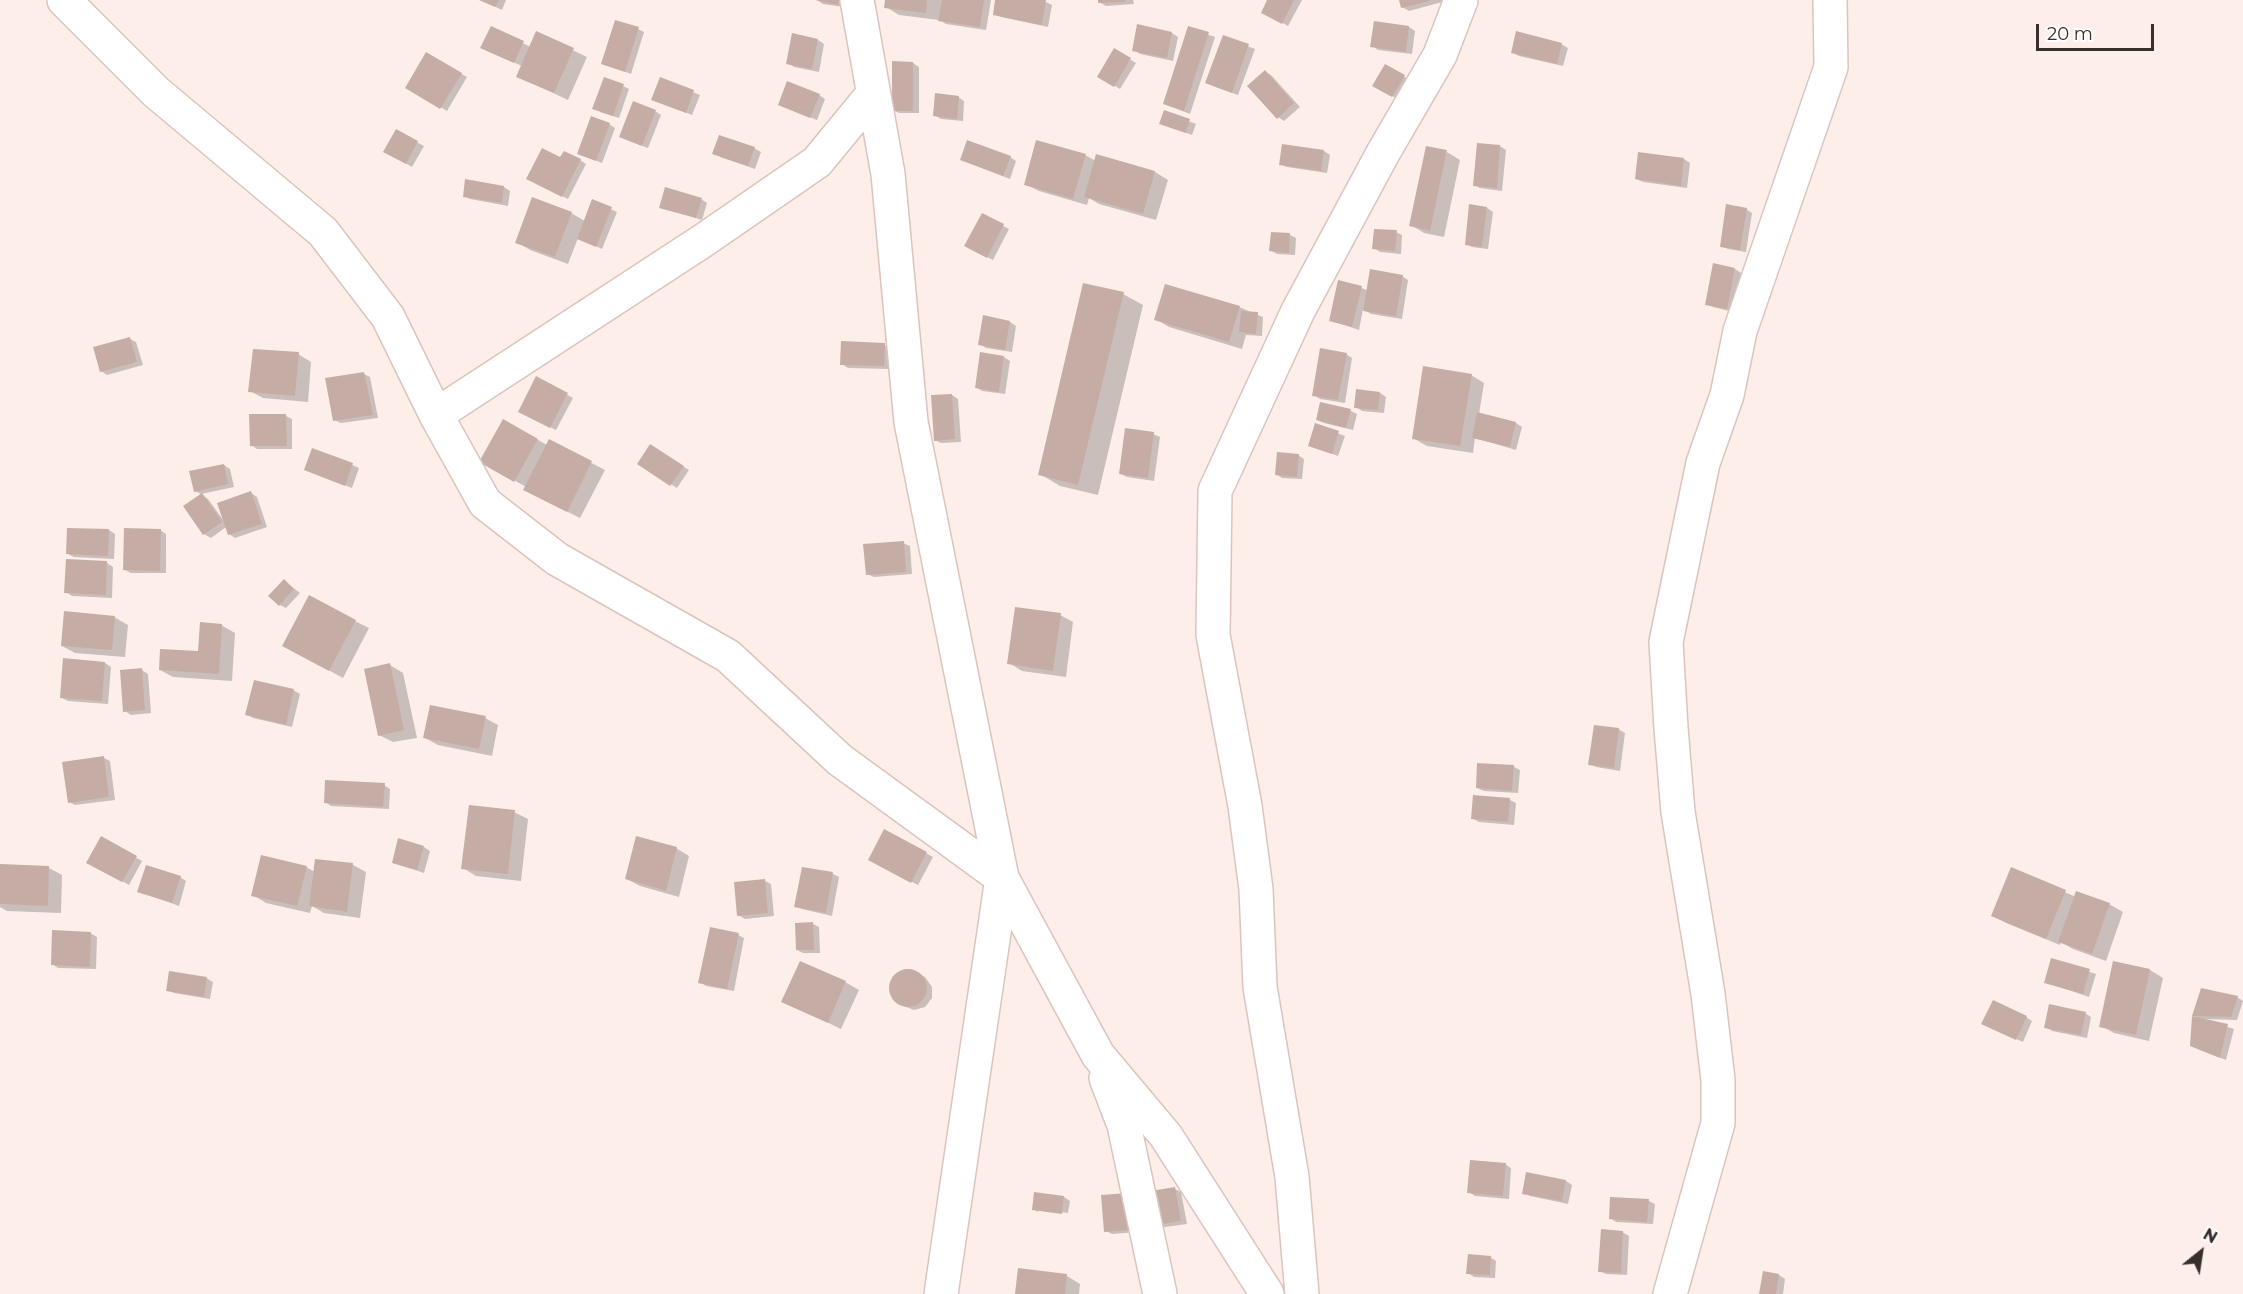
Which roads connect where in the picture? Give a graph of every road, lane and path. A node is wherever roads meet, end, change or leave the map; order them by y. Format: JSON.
{"nodes":[{"id":1,"x":64,"y":0,"type":"edge"},
{"id":2,"x":857,"y":0,"type":"edge"},
{"id":3,"x":1461,"y":0,"type":"edge"},
{"id":4,"x":1830,"y":0,"type":"edge"},
{"id":5,"x":873,"y":94,"type":"junction"},
{"id":6,"x":436,"y":415,"type":"junction"},
{"id":7,"x":1002,"y":878,"type":"junction"},
{"id":8,"x":1098,"y":1055,"type":"junction"},
{"id":9,"x":941,"y":1294,"type":"edge"},
{"id":10,"x":1160,"y":1294,"type":"edge"},
{"id":11,"x":1267,"y":1294,"type":"edge"},
{"id":12,"x":1302,"y":1294,"type":"edge"},
{"id":13,"x":1670,"y":1294,"type":"edge"}],
"edges":[{"from":1,"to":6,"type":"street"},
{"from":2,"to":5,"type":"street"},
{"from":3,"to":12,"type":"street"},
{"from":4,"to":13,"type":"street"},
{"from":5,"to":6,"type":"street"},
{"from":5,"to":7,"type":"street"},
{"from":6,"to":7,"type":"street"},
{"from":7,"to":8,"type":"street"},
{"from":7,"to":9,"type":"street"},
{"from":8,"to":10,"type":"street"},
{"from":8,"to":11,"type":"street"}]}
